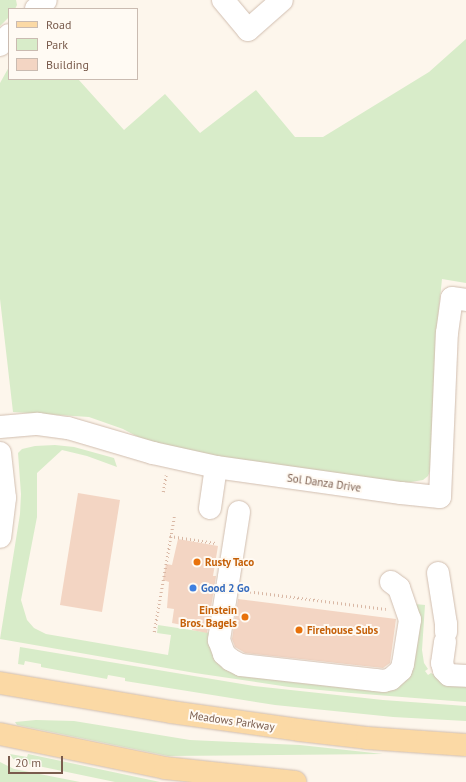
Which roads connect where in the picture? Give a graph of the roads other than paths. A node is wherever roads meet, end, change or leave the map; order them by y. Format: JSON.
{"nodes":[{"id":1,"x":223,"y":0,"type":"edge"},
{"id":2,"x":282,"y":0,"type":"edge"},
{"id":3,"x":8,"y":36,"type":"edge"},
{"id":4,"x":0,"y":45,"type":"edge"},
{"id":5,"x":466,"y":300,"type":"edge"},
{"id":6,"x":0,"y":427,"type":"edge"},
{"id":7,"x":0,"y":453,"type":"edge"},
{"id":8,"x":216,"y":467,"type":"junction"},
{"id":9,"x":210,"y":508,"type":"dead end"},
{"id":10,"x":239,"y":512,"type":"dead end"},
{"id":11,"x":0,"y":537,"type":"edge"},
{"id":12,"x":438,"y":573,"type":"dead end"},
{"id":13,"x":391,"y":582,"type":"dead end"},
{"id":14,"x":466,"y":676,"type":"edge"},
{"id":15,"x":0,"y":683,"type":"edge"},
{"id":16,"x":0,"y":734,"type":"edge"},
{"id":17,"x":466,"y":745,"type":"edge"},
{"id":18,"x":296,"y":782,"type":"edge"}],
"edges":[{"from":1,"to":2,"type":"street"},
{"from":3,"to":4,"type":"street"},
{"from":5,"to":8,"type":"street","name":"Sol Danza Drive"},
{"from":6,"to":8,"type":"street","name":"Sol Danza Drive"},
{"from":7,"to":11,"type":"street"},
{"from":8,"to":9,"type":"street"},
{"from":10,"to":13,"type":"street"},
{"from":12,"to":14,"type":"street"},
{"from":15,"to":17,"type":"main road","name":"Meadows Parkway"},
{"from":16,"to":18,"type":"main road"}]}
